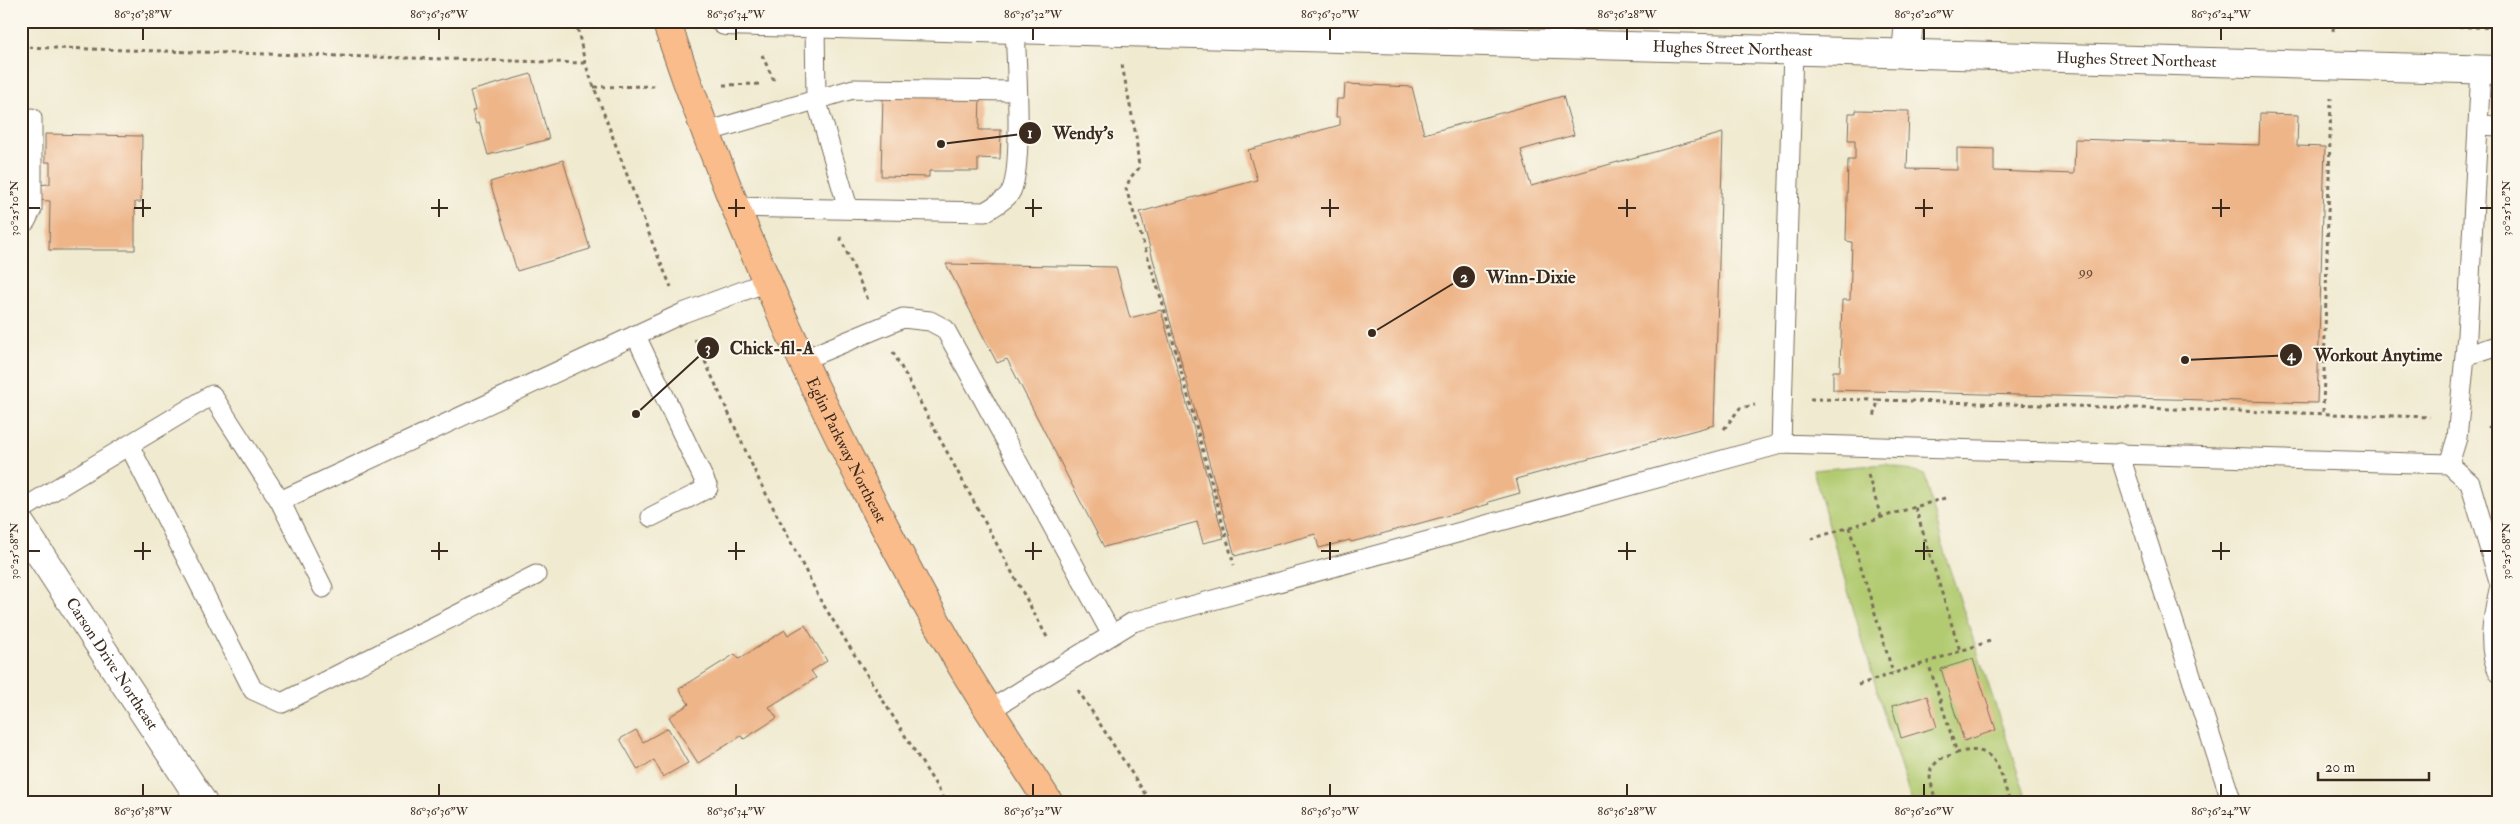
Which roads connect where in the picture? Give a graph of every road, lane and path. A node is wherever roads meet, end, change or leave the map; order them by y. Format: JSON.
{"nodes":[{"id":1,"x":576,"y":21,"type":"edge"},
{"id":2,"x":666,"y":21,"type":"edge"},
{"id":3,"x":725,"y":21,"type":"edge"},
{"id":4,"x":1909,"y":21,"type":"edge"},
{"id":5,"x":2323,"y":21,"type":"edge"},
{"id":6,"x":747,"y":22,"type":"edge"},
{"id":7,"x":2334,"y":22,"type":"edge"},
{"id":8,"x":815,"y":23,"type":"junction"},
{"id":9,"x":1014,"y":28,"type":"junction"},
{"id":10,"x":2499,"y":28,"type":"edge"},
{"id":11,"x":1114,"y":31,"type":"junction"},
{"id":12,"x":21,"y":48,"type":"edge"},
{"id":13,"x":1793,"y":51,"type":"junction"},
{"id":14,"x":1906,"y":54,"type":"junction"},
{"id":15,"x":585,"y":63,"type":"junction"},
{"id":16,"x":2332,"y":65,"type":"junction"},
{"id":17,"x":2490,"y":69,"type":"edge"},
{"id":18,"x":1016,"y":91,"type":"junction"},
{"id":19,"x":816,"y":99,"type":"junction"},
{"id":20,"x":787,"y":108,"type":"junction"},
{"id":21,"x":32,"y":118,"type":"dead end"},
{"id":22,"x":2478,"y":125,"type":"junction"},
{"id":23,"x":2499,"y":126,"type":"edge"},
{"id":24,"x":706,"y":132,"type":"junction"},
{"id":25,"x":734,"y":207,"type":"junction"},
{"id":26,"x":827,"y":208,"type":"junction"},
{"id":27,"x":848,"y":208,"type":"junction"},
{"id":28,"x":21,"y":224,"type":"edge"},
{"id":29,"x":767,"y":282,"type":"junction"},
{"id":30,"x":683,"y":313,"type":"junction"},
{"id":31,"x":880,"y":328,"type":"junction"},
{"id":32,"x":636,"y":336,"type":"junction"},
{"id":33,"x":2499,"y":345,"type":"edge"},
{"id":34,"x":2464,"y":356,"type":"junction"},
{"id":35,"x":802,"y":360,"type":"junction"},
{"id":36,"x":1878,"y":400,"type":"dead end"},
{"id":37,"x":2323,"y":412,"type":"junction"},
{"id":38,"x":2459,"y":418,"type":"junction"},
{"id":39,"x":2499,"y":432,"type":"edge"},
{"id":40,"x":1781,"y":444,"type":"junction"},
{"id":41,"x":130,"y":445,"type":"junction"},
{"id":42,"x":2119,"y":453,"type":"junction"},
{"id":43,"x":2449,"y":464,"type":"junction"},
{"id":44,"x":1944,"y":498,"type":"dead end"},
{"id":45,"x":280,"y":501,"type":"junction"},
{"id":46,"x":1915,"y":507,"type":"junction"},
{"id":47,"x":21,"y":510,"type":"edge"},
{"id":48,"x":651,"y":517,"type":"dead end"},
{"id":49,"x":21,"y":525,"type":"edge"},
{"id":50,"x":1849,"y":527,"type":"junction"},
{"id":51,"x":1812,"y":539,"type":"dead end"},
{"id":52,"x":536,"y":575,"type":"dead end"},
{"id":53,"x":2499,"y":581,"type":"edge"},
{"id":54,"x":324,"y":588,"type":"dead end"},
{"id":55,"x":2499,"y":590,"type":"edge"},
{"id":56,"x":1242,"y":592,"type":"junction"},
{"id":57,"x":1112,"y":635,"type":"junction"},
{"id":58,"x":1990,"y":641,"type":"dead end"},
{"id":59,"x":1960,"y":651,"type":"junction"},
{"id":60,"x":1928,"y":662,"type":"junction"},
{"id":61,"x":1063,"y":665,"type":"junction"},
{"id":62,"x":1893,"y":673,"type":"junction"},
{"id":63,"x":2499,"y":673,"type":"edge"},
{"id":64,"x":1858,"y":684,"type":"dead end"},
{"id":65,"x":990,"y":710,"type":"junction"},
{"id":66,"x":1957,"y":753,"type":"junction"},
{"id":67,"x":203,"y":803,"type":"edge"},
{"id":68,"x":947,"y":803,"type":"edge"},
{"id":69,"x":1049,"y":803,"type":"edge"},
{"id":70,"x":1151,"y":803,"type":"edge"},
{"id":71,"x":1936,"y":803,"type":"edge"},
{"id":72,"x":2010,"y":803,"type":"edge"},
{"id":73,"x":2232,"y":803,"type":"edge"}],
"edges":[{"from":1,"to":15,"type":"path"},
{"from":2,"to":24,"type":"highway","name":"Eglin Parkway Northeast"},
{"from":3,"to":6,"type":"street","name":"Hughes Street Northeast"},
{"from":4,"to":14,"type":"street"},
{"from":5,"to":7,"type":"path"},
{"from":6,"to":8,"type":"street","name":"Hughes Street Northeast"},
{"from":6,"to":20,"type":"path"},
{"from":7,"to":10,"type":"path"},
{"from":7,"to":16,"type":"path"},
{"from":8,"to":9,"type":"street","name":"Hughes Street Northeast"},
{"from":8,"to":19,"type":"lane"},
{"from":9,"to":11,"type":"street","name":"Hughes Street Northeast"},
{"from":9,"to":18,"type":"lane"},
{"from":11,"to":13,"type":"street","name":"Hughes Street Northeast"},
{"from":11,"to":56,"type":"path"},
{"from":12,"to":15,"type":"path"},
{"from":13,"to":14,"type":"street","name":"Hughes Street Northeast"},
{"from":13,"to":40,"type":"lane"},
{"from":14,"to":16,"type":"street","name":"Hughes Street Northeast"},
{"from":15,"to":30,"type":"path"},
{"from":16,"to":17,"type":"street","name":"Hughes Street Northeast"},
{"from":16,"to":37,"type":"path"},
{"from":17,"to":22,"type":"lane"},
{"from":18,"to":19,"type":"lane"},
{"from":18,"to":27,"type":"lane"},
{"from":19,"to":20,"type":"lane"},
{"from":19,"to":27,"type":"lane"},
{"from":20,"to":24,"type":"lane"},
{"from":21,"to":28,"type":"lane"},
{"from":22,"to":23,"type":"lane"},
{"from":22,"to":34,"type":"lane"},
{"from":24,"to":25,"type":"highway","name":"Eglin Parkway Northeast"},
{"from":25,"to":26,"type":"lane"},
{"from":25,"to":29,"type":"highway","name":"Eglin Parkway Northeast"},
{"from":26,"to":27,"type":"lane"},
{"from":26,"to":31,"type":"path"},
{"from":29,"to":30,"type":"lane"},
{"from":29,"to":35,"type":"highway","name":"Eglin Parkway Northeast"},
{"from":30,"to":32,"type":"lane"},
{"from":30,"to":68,"type":"path"},
{"from":31,"to":35,"type":"lane"},
{"from":31,"to":57,"type":"lane"},
{"from":31,"to":61,"type":"path"},
{"from":32,"to":45,"type":"lane"},
{"from":32,"to":48,"type":"lane"},
{"from":33,"to":34,"type":"lane"},
{"from":34,"to":38,"type":"lane"},
{"from":35,"to":65,"type":"highway","name":"Eglin Parkway Northeast"},
{"from":36,"to":37,"type":"path"},
{"from":37,"to":38,"type":"path"},
{"from":38,"to":39,"type":"path"},
{"from":38,"to":43,"type":"lane"},
{"from":40,"to":42,"type":"lane"},
{"from":40,"to":56,"type":"lane"},
{"from":41,"to":45,"type":"lane"},
{"from":41,"to":47,"type":"lane"},
{"from":41,"to":52,"type":"lane"},
{"from":42,"to":43,"type":"lane"},
{"from":42,"to":73,"type":"lane"},
{"from":43,"to":53,"type":"lane"},
{"from":44,"to":46,"type":"path"},
{"from":45,"to":54,"type":"lane"},
{"from":46,"to":50,"type":"path"},
{"from":46,"to":59,"type":"path"},
{"from":49,"to":67,"type":"street","name":"Carson Drive Northeast"},
{"from":50,"to":51,"type":"path"},
{"from":50,"to":62,"type":"path"},
{"from":55,"to":63,"type":"lane"},
{"from":56,"to":57,"type":"lane"},
{"from":57,"to":61,"type":"lane"},
{"from":58,"to":59,"type":"path"},
{"from":59,"to":60,"type":"path"},
{"from":60,"to":62,"type":"path"},
{"from":60,"to":66,"type":"path"},
{"from":61,"to":65,"type":"lane"},
{"from":61,"to":70,"type":"path"},
{"from":62,"to":64,"type":"path"},
{"from":65,"to":69,"type":"highway","name":"Eglin Parkway Northeast"},
{"from":66,"to":71,"type":"path"},
{"from":66,"to":72,"type":"path"}]}
